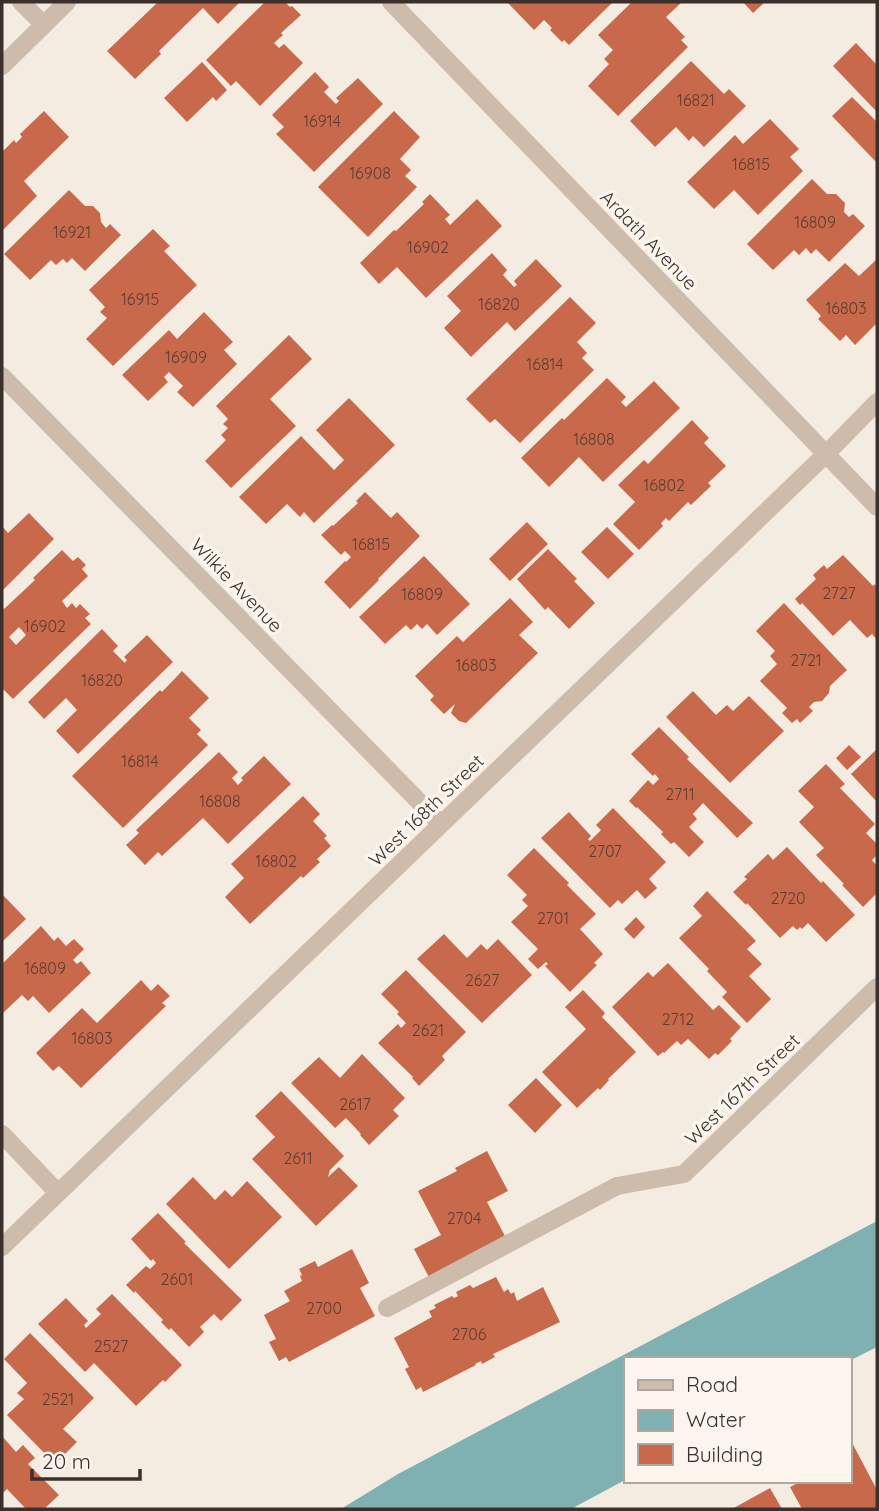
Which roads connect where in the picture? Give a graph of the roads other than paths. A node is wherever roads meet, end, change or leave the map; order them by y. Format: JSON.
{"nodes":[{"id":1,"x":20,"y":2,"type":"edge"},
{"id":2,"x":67,"y":2,"type":"edge"},
{"id":3,"x":391,"y":2,"type":"edge"},
{"id":4,"x":44,"y":25,"type":"junction"},
{"id":5,"x":2,"y":66,"type":"edge"},
{"id":6,"x":2,"y":376,"type":"edge"},
{"id":7,"x":877,"y":402,"type":"edge"},
{"id":8,"x":826,"y":454,"type":"junction"},
{"id":9,"x":877,"y":507,"type":"edge"},
{"id":10,"x":441,"y":824,"type":"junction"},
{"id":11,"x":877,"y":987,"type":"edge"},
{"id":12,"x":2,"y":1135,"type":"edge"},
{"id":13,"x":58,"y":1193,"type":"junction"},
{"id":14,"x":2,"y":1247,"type":"edge"},
{"id":15,"x":387,"y":1308,"type":"dead end"}],
"edges":[{"from":1,"to":4,"type":"street"},
{"from":2,"to":4,"type":"street"},
{"from":3,"to":8,"type":"street","name":"Ardath Avenue"},
{"from":4,"to":5,"type":"street"},
{"from":6,"to":10,"type":"street","name":"Wilkie Avenue"},
{"from":7,"to":8,"type":"street","name":"West 168th Street"},
{"from":8,"to":9,"type":"street","name":"Ardath Avenue"},
{"from":8,"to":10,"type":"street","name":"West 168th Street"},
{"from":10,"to":13,"type":"street","name":"West 168th Street"},
{"from":11,"to":15,"type":"street","name":"West 167th Street"},
{"from":12,"to":13,"type":"street"},
{"from":13,"to":14,"type":"street","name":"West 168th Street"}]}
